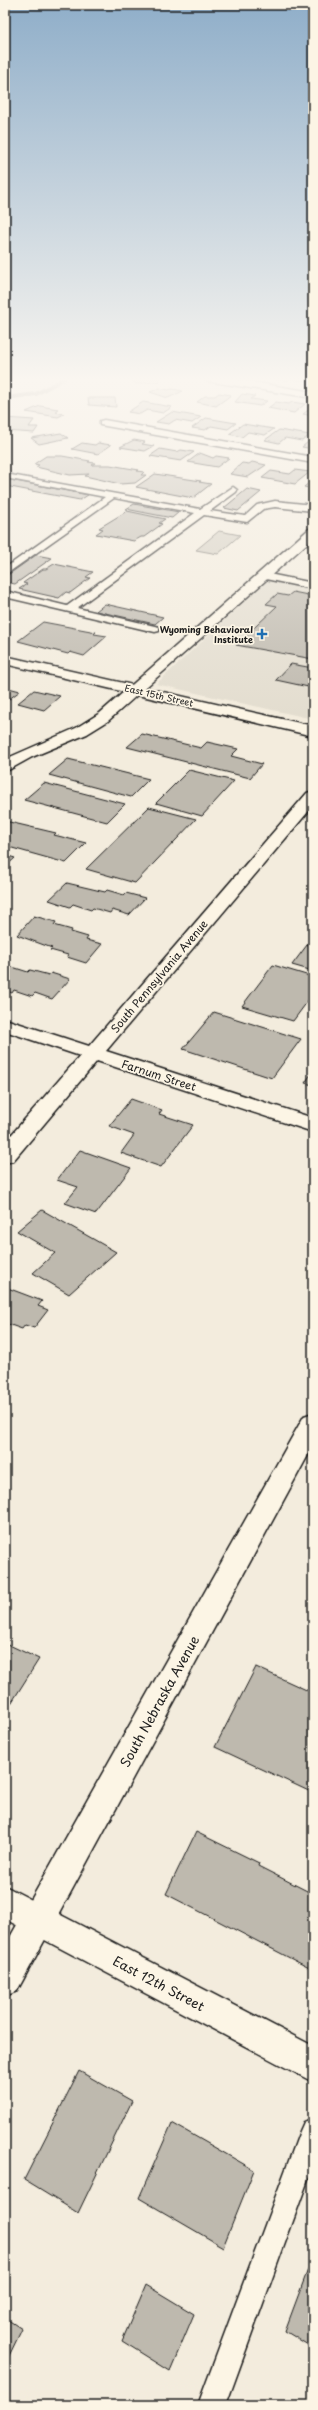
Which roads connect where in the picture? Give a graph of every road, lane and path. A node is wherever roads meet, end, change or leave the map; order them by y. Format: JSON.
{"nodes":[{"id":1,"x":87,"y":490,"type":"edge"},
{"id":2,"x":233,"y":490,"type":"dead end"},
{"id":3,"x":113,"y":495,"type":"junction"},
{"id":4,"x":313,"y":508,"type":"edge"},
{"id":5,"x":202,"y":512,"type":"junction"},
{"id":6,"x":313,"y":532,"type":"edge"},
{"id":7,"x":5,"y":572,"type":"edge"},
{"id":8,"x":264,"y":576,"type":"junction"},
{"id":9,"x":313,"y":586,"type":"edge"},
{"id":10,"x":5,"y":594,"type":"edge"},
{"id":11,"x":69,"y":608,"type":"junction"},
{"id":12,"x":155,"y":629,"type":"dead end"},
{"id":13,"x":5,"y":660,"type":"edge"},
{"id":14,"x":135,"y":690,"type":"junction"},
{"id":15,"x":313,"y":730,"type":"edge"},
{"id":16,"x":5,"y":767,"type":"edge"},
{"id":17,"x":313,"y":796,"type":"edge"},
{"id":18,"x":5,"y":1025,"type":"edge"},
{"id":19,"x":93,"y":1053,"type":"junction"},
{"id":20,"x":313,"y":1125,"type":"edge"},
{"id":21,"x":5,"y":1156,"type":"edge"},
{"id":22,"x":313,"y":1423,"type":"edge"},
{"id":23,"x":5,"y":1902,"type":"edge"},
{"id":24,"x":38,"y":1920,"type":"junction"},
{"id":25,"x":5,"y":1979,"type":"edge"},
{"id":26,"x":313,"y":2065,"type":"edge"},
{"id":27,"x":313,"y":2131,"type":"edge"},
{"id":28,"x":212,"y":2405,"type":"edge"}],
"edges":[{"from":1,"to":3,"type":"lane"},
{"from":2,"to":5,"type":"lane"},
{"from":3,"to":5,"type":"lane"},
{"from":3,"to":7,"type":"lane"},
{"from":4,"to":5,"type":"lane"},
{"from":5,"to":11,"type":"lane"},
{"from":6,"to":8,"type":"street"},
{"from":8,"to":9,"type":"lane"},
{"from":8,"to":14,"type":"street"},
{"from":10,"to":11,"type":"lane"},
{"from":11,"to":12,"type":"lane"},
{"from":13,"to":14,"type":"street","name":"East 15th Street"},
{"from":14,"to":15,"type":"street","name":"East 15th Street"},
{"from":14,"to":16,"type":"street"},
{"from":17,"to":19,"type":"street","name":"South Pennsylvania Avenue"},
{"from":18,"to":19,"type":"street","name":"Farnum Street"},
{"from":19,"to":20,"type":"street","name":"Farnum Street"},
{"from":19,"to":21,"type":"street","name":"South Pennsylvania Avenue"},
{"from":22,"to":24,"type":"street","name":"South Nebraska Avenue"},
{"from":23,"to":24,"type":"street","name":"East 12th Street"},
{"from":24,"to":25,"type":"street","name":"South Nebraska Avenue"},
{"from":24,"to":26,"type":"street","name":"East 12th Street"},
{"from":27,"to":28,"type":"lane"}]}
